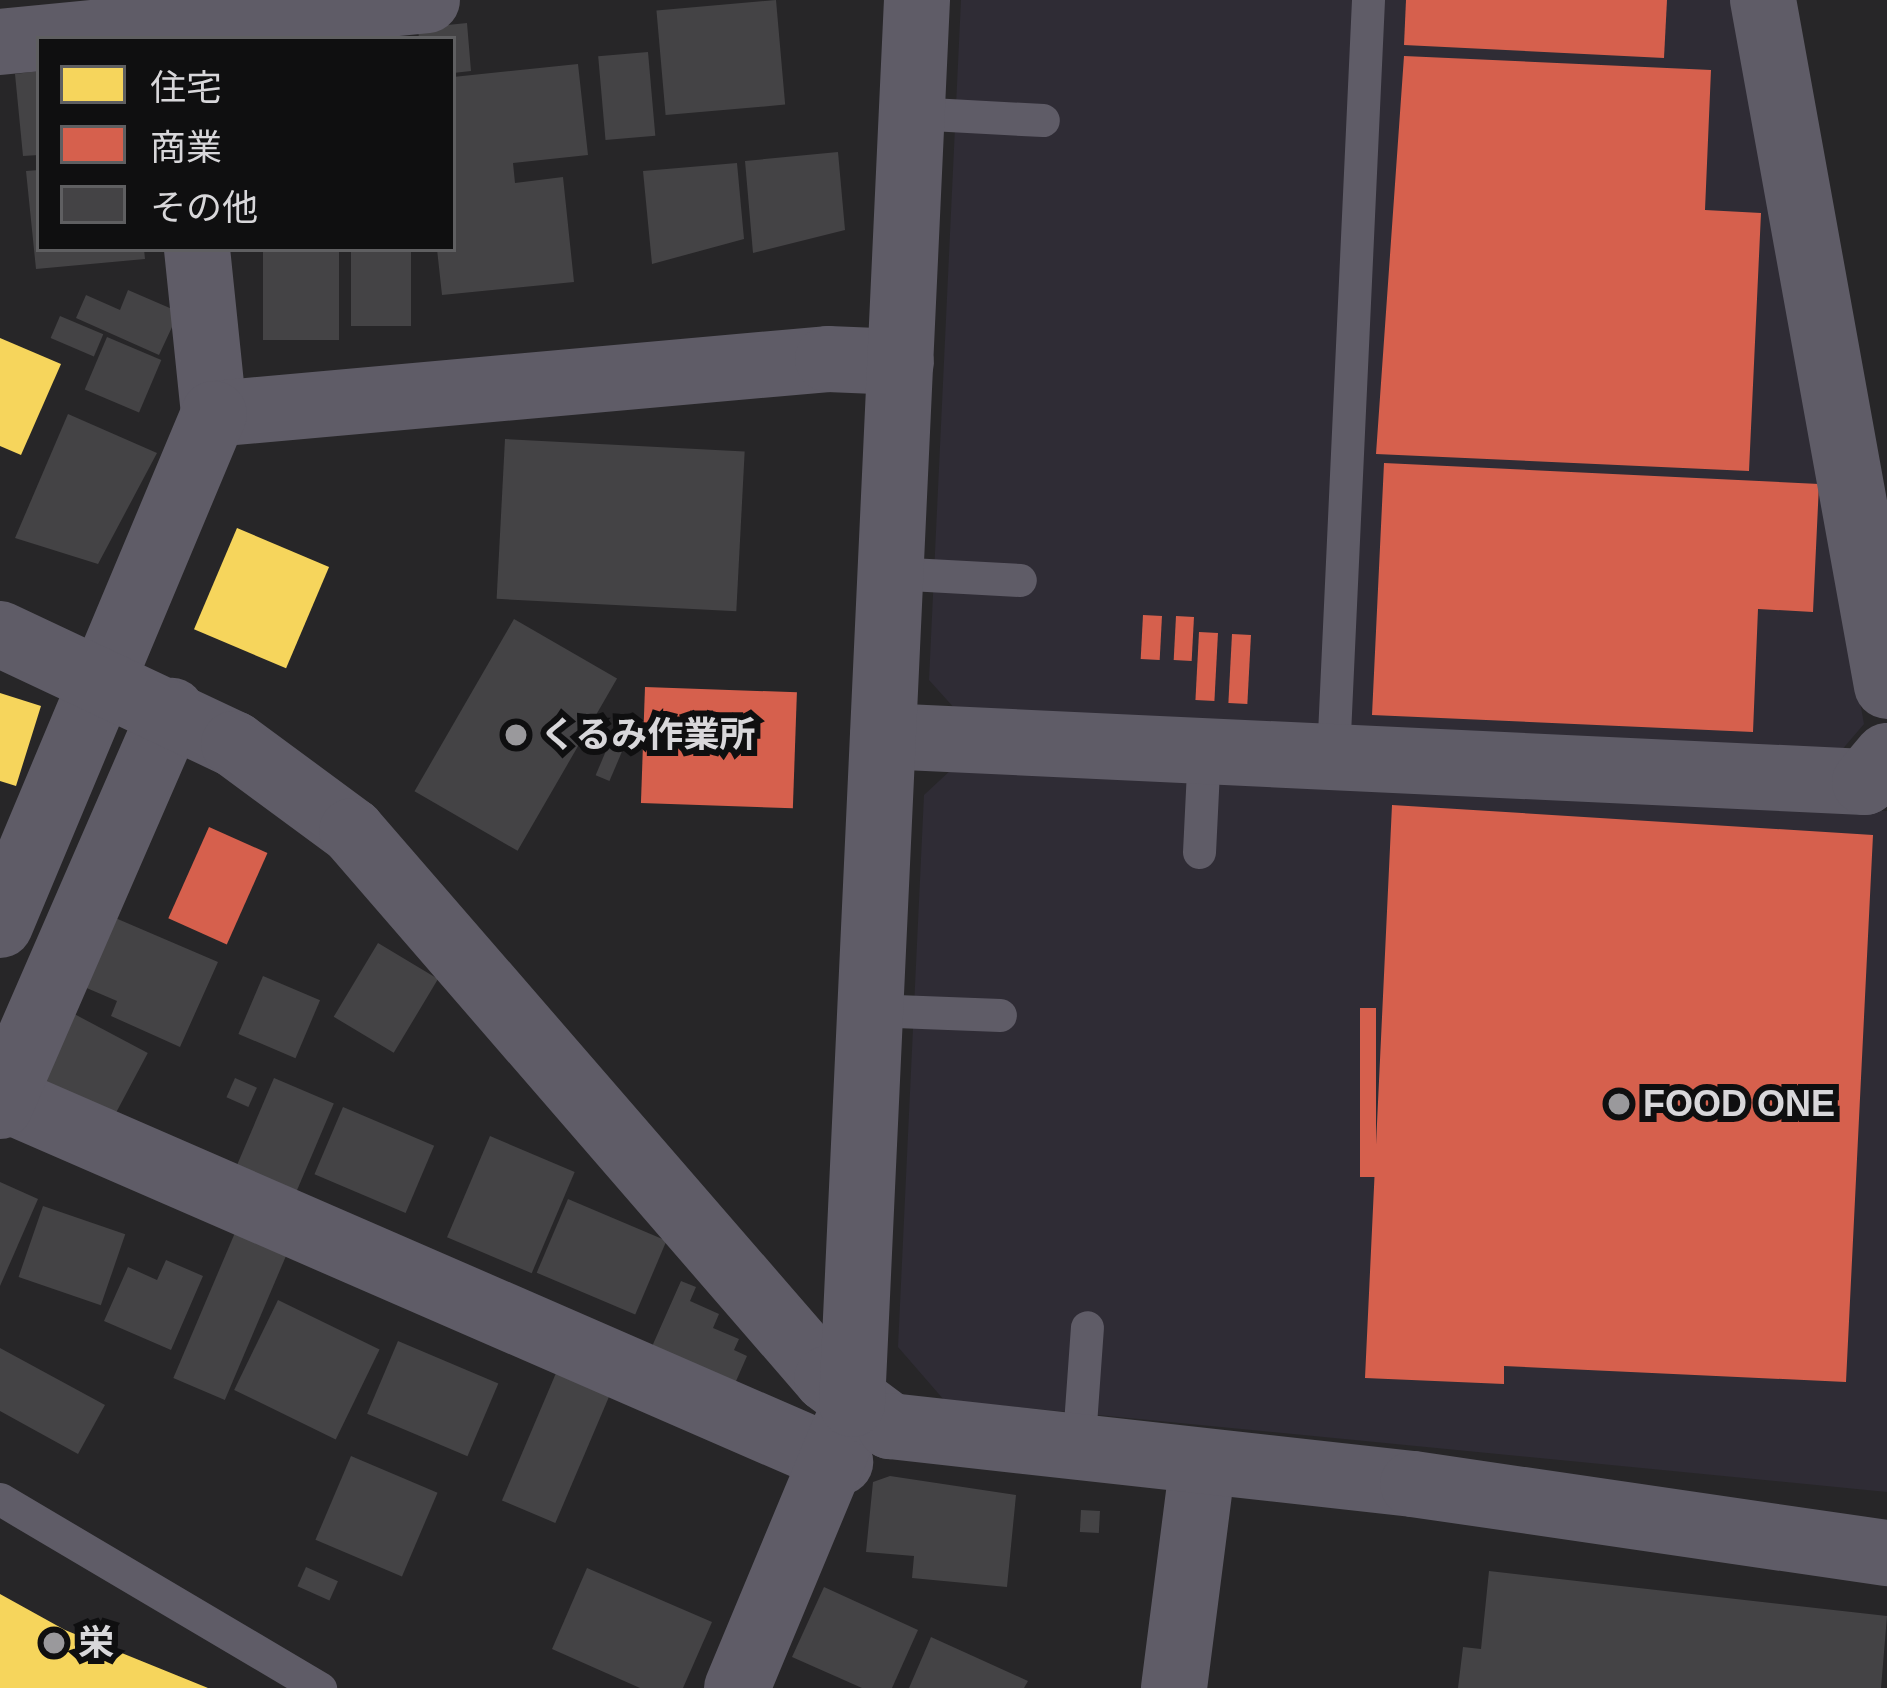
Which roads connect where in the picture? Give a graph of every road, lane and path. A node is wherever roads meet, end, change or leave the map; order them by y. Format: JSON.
{"nodes":[{"id":1,"x":427,"y":0,"type":"edge"},
{"id":2,"x":917,"y":0,"type":"edge"},
{"id":3,"x":1368,"y":0,"type":"edge"},
{"id":4,"x":1763,"y":0,"type":"edge"},
{"id":5,"x":193,"y":21,"type":"edge"},
{"id":6,"x":55,"y":36,"type":"edge"},
{"id":7,"x":36,"y":38,"type":"edge"},
{"id":8,"x":0,"y":42,"type":"edge"},
{"id":9,"x":912,"y":113,"type":"junction"},
{"id":10,"x":1042,"y":120,"type":"dead end"},
{"id":11,"x":197,"y":252,"type":"edge"},
{"id":12,"x":901,"y":362,"type":"junction"},
{"id":13,"x":214,"y":414,"type":"junction"},
{"id":14,"x":891,"y":573,"type":"junction"},
{"id":15,"x":1021,"y":580,"type":"dead end"},
{"id":16,"x":0,"y":634,"type":"edge"},
{"id":17,"x":103,"y":679,"type":"junction"},
{"id":18,"x":1887,"y":686,"type":"edge"},
{"id":19,"x":172,"y":711,"type":"junction"},
{"id":20,"x":883,"y":736,"type":"junction"},
{"id":21,"x":1204,"y":751,"type":"junction"},
{"id":22,"x":1333,"y":756,"type":"junction"},
{"id":23,"x":1887,"y":756,"type":"edge"},
{"id":24,"x":1198,"y":852,"type":"dead end"},
{"id":25,"x":0,"y":926,"type":"edge"},
{"id":26,"x":870,"y":1010,"type":"junction"},
{"id":27,"x":1000,"y":1015,"type":"dead end"},
{"id":28,"x":2,"y":1102,"type":"edge"},
{"id":29,"x":1087,"y":1327,"type":"dead end"},
{"id":30,"x":846,"y":1433,"type":"junction"},
{"id":31,"x":1078,"y":1452,"type":"junction"},
{"id":32,"x":1203,"y":1463,"type":"junction"},
{"id":33,"x":0,"y":1498,"type":"edge"},
{"id":34,"x":1887,"y":1553,"type":"edge"},
{"id":35,"x":320,"y":1688,"type":"edge"},
{"id":36,"x":737,"y":1688,"type":"edge"},
{"id":37,"x":1174,"y":1688,"type":"edge"}],
"edges":[{"from":1,"to":5,"type":"street"},
{"from":2,"to":9,"type":"street"},
{"from":3,"to":22,"type":"lane"},
{"from":4,"to":18,"type":"street"},
{"from":5,"to":6,"type":"street"},
{"from":7,"to":8,"type":"street"},
{"from":9,"to":10,"type":"lane"},
{"from":9,"to":12,"type":"street"},
{"from":11,"to":13,"type":"street"},
{"from":12,"to":13,"type":"street"},
{"from":12,"to":14,"type":"street"},
{"from":13,"to":17,"type":"street"},
{"from":14,"to":15,"type":"lane"},
{"from":14,"to":20,"type":"street"},
{"from":16,"to":17,"type":"street"},
{"from":17,"to":19,"type":"street"},
{"from":17,"to":25,"type":"street"},
{"from":19,"to":28,"type":"street"},
{"from":19,"to":30,"type":"street"},
{"from":20,"to":21,"type":"street"},
{"from":20,"to":26,"type":"street"},
{"from":21,"to":22,"type":"street"},
{"from":21,"to":24,"type":"lane"},
{"from":22,"to":23,"type":"street"},
{"from":26,"to":27,"type":"lane"},
{"from":26,"to":30,"type":"street"},
{"from":28,"to":30,"type":"street"},
{"from":29,"to":31,"type":"lane"},
{"from":30,"to":31,"type":"street"},
{"from":30,"to":36,"type":"street"},
{"from":31,"to":32,"type":"street"},
{"from":32,"to":34,"type":"street"},
{"from":32,"to":37,"type":"street"},
{"from":33,"to":35,"type":"lane"}]}
